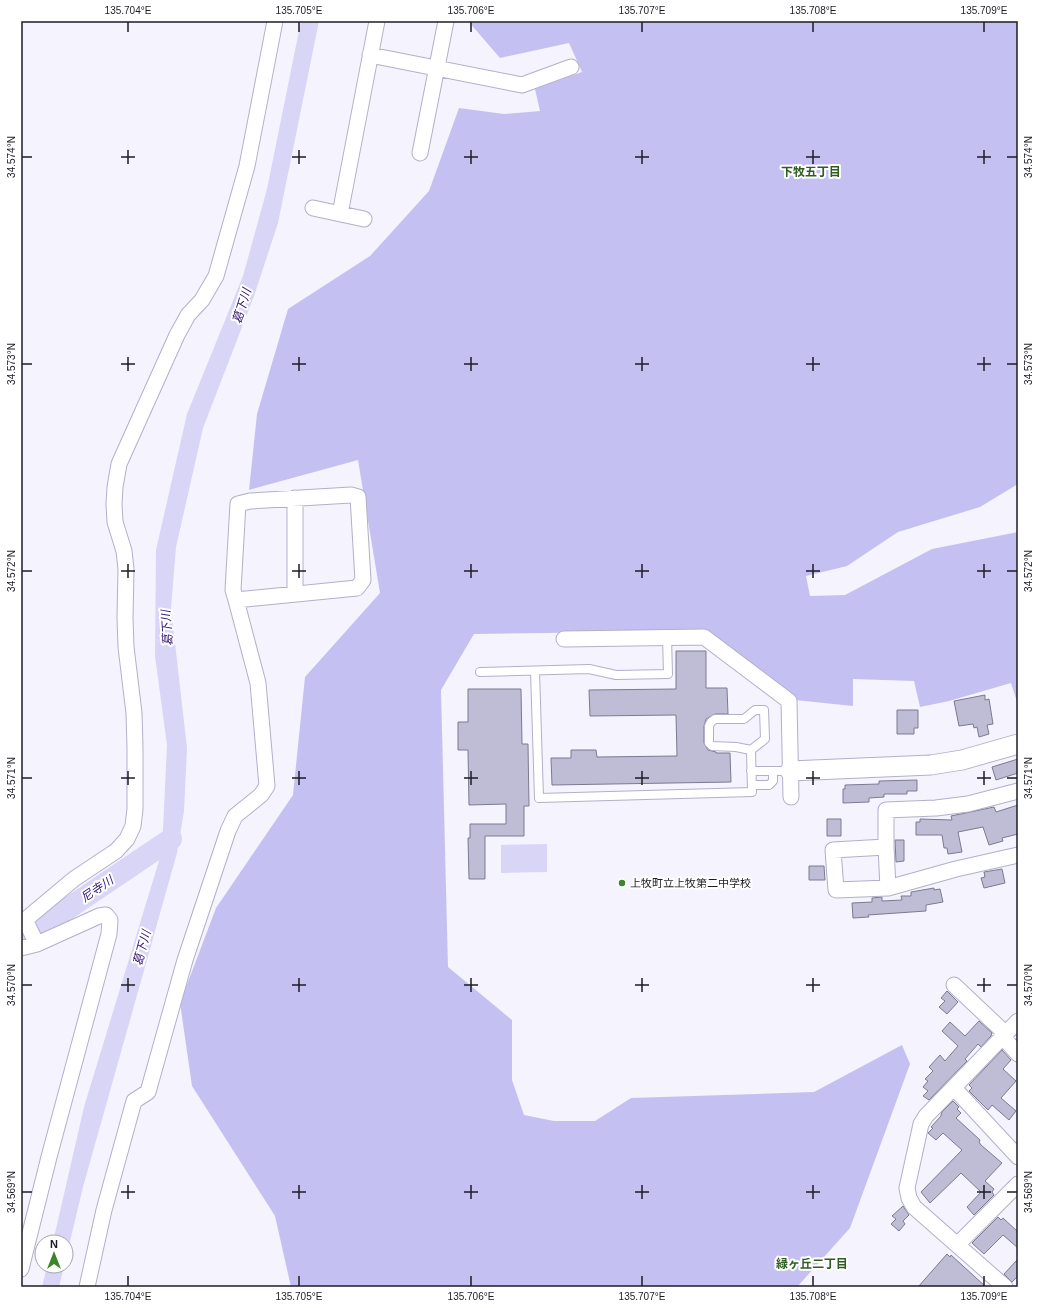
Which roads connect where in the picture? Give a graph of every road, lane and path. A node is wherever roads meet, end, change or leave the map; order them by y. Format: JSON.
{"nodes":[{"id":1,"x":377,"y":21,"type":"edge"},
{"id":2,"x":446,"y":21,"type":"edge"},
{"id":3,"x":272,"y":22,"type":"edge"},
{"id":4,"x":370,"y":55,"type":"junction"},
{"id":5,"x":571,"y":67,"type":"dead end"},
{"id":6,"x":437,"y":68,"type":"junction"},
{"id":7,"x":420,"y":153,"type":"dead end"},
{"id":8,"x":313,"y":208,"type":"dead end"},
{"id":9,"x":340,"y":214,"type":"junction"},
{"id":10,"x":364,"y":219,"type":"dead end"},
{"id":11,"x":295,"y":498,"type":"junction"},
{"id":12,"x":295,"y":594,"type":"junction"},
{"id":13,"x":236,"y":600,"type":"junction"},
{"id":14,"x":667,"y":637,"type":"junction"},
{"id":15,"x":564,"y":639,"type":"dead end"},
{"id":16,"x":535,"y":670,"type":"junction"},
{"id":17,"x":480,"y":672,"type":"dead end"},
{"id":18,"x":1018,"y":744,"type":"edge"},
{"id":19,"x":751,"y":750,"type":"junction"},
{"id":20,"x":751,"y":771,"type":"junction"},
{"id":21,"x":782,"y":771,"type":"junction"},
{"id":22,"x":752,"y":785,"type":"junction"},
{"id":23,"x":1018,"y":791,"type":"edge"},
{"id":24,"x":791,"y":797,"type":"dead end"},
{"id":25,"x":886,"y":847,"type":"junction"},
{"id":26,"x":1018,"y":855,"type":"edge"},
{"id":27,"x":888,"y":888,"type":"junction"},
{"id":28,"x":37,"y":944,"type":"junction"},
{"id":29,"x":21,"y":948,"type":"edge"},
{"id":30,"x":954,"y":985,"type":"dead end"},
{"id":31,"x":1018,"y":1021,"type":"edge"},
{"id":32,"x":1004,"y":1036,"type":"junction"},
{"id":33,"x":1018,"y":1054,"type":"edge"},
{"id":34,"x":954,"y":1088,"type":"junction"},
{"id":35,"x":1018,"y":1157,"type":"edge"},
{"id":36,"x":1018,"y":1184,"type":"edge"},
{"id":37,"x":958,"y":1245,"type":"junction"},
{"id":38,"x":21,"y":1269,"type":"edge"},
{"id":39,"x":87,"y":1287,"type":"edge"},
{"id":40,"x":1004,"y":1287,"type":"edge"}],
"edges":[{"from":1,"to":4,"type":"street"},
{"from":2,"to":6,"type":"street"},
{"from":3,"to":28,"type":"street"},
{"from":4,"to":6,"type":"street"},
{"from":4,"to":9,"type":"street"},
{"from":5,"to":6,"type":"street"},
{"from":6,"to":7,"type":"street"},
{"from":8,"to":9,"type":"street"},
{"from":9,"to":10,"type":"street"},
{"from":11,"to":12,"type":"street"},
{"from":11,"to":12,"type":"street"},
{"from":11,"to":13,"type":"street"},
{"from":12,"to":13,"type":"street"},
{"from":13,"to":39,"type":"street"},
{"from":14,"to":15,"type":"street"},
{"from":14,"to":16,"type":"lane"},
{"from":14,"to":21,"type":"street"},
{"from":16,"to":17,"type":"lane"},
{"from":16,"to":22,"type":"lane"},
{"from":18,"to":21,"type":"street"},
{"from":19,"to":19,"type":"lane"},
{"from":19,"to":20,"type":"lane"},
{"from":20,"to":21,"type":"lane"},
{"from":20,"to":22,"type":"lane"},
{"from":21,"to":22,"type":"lane"},
{"from":21,"to":24,"type":"street"},
{"from":23,"to":25,"type":"street"},
{"from":25,"to":27,"type":"street"},
{"from":25,"to":27,"type":"street"},
{"from":26,"to":27,"type":"street"},
{"from":28,"to":29,"type":"street"},
{"from":28,"to":38,"type":"street"},
{"from":30,"to":32,"type":"street"},
{"from":31,"to":32,"type":"street"},
{"from":32,"to":33,"type":"street"},
{"from":32,"to":34,"type":"street"},
{"from":34,"to":35,"type":"street"},
{"from":34,"to":37,"type":"street"},
{"from":36,"to":37,"type":"street"},
{"from":37,"to":40,"type":"street"}]}
